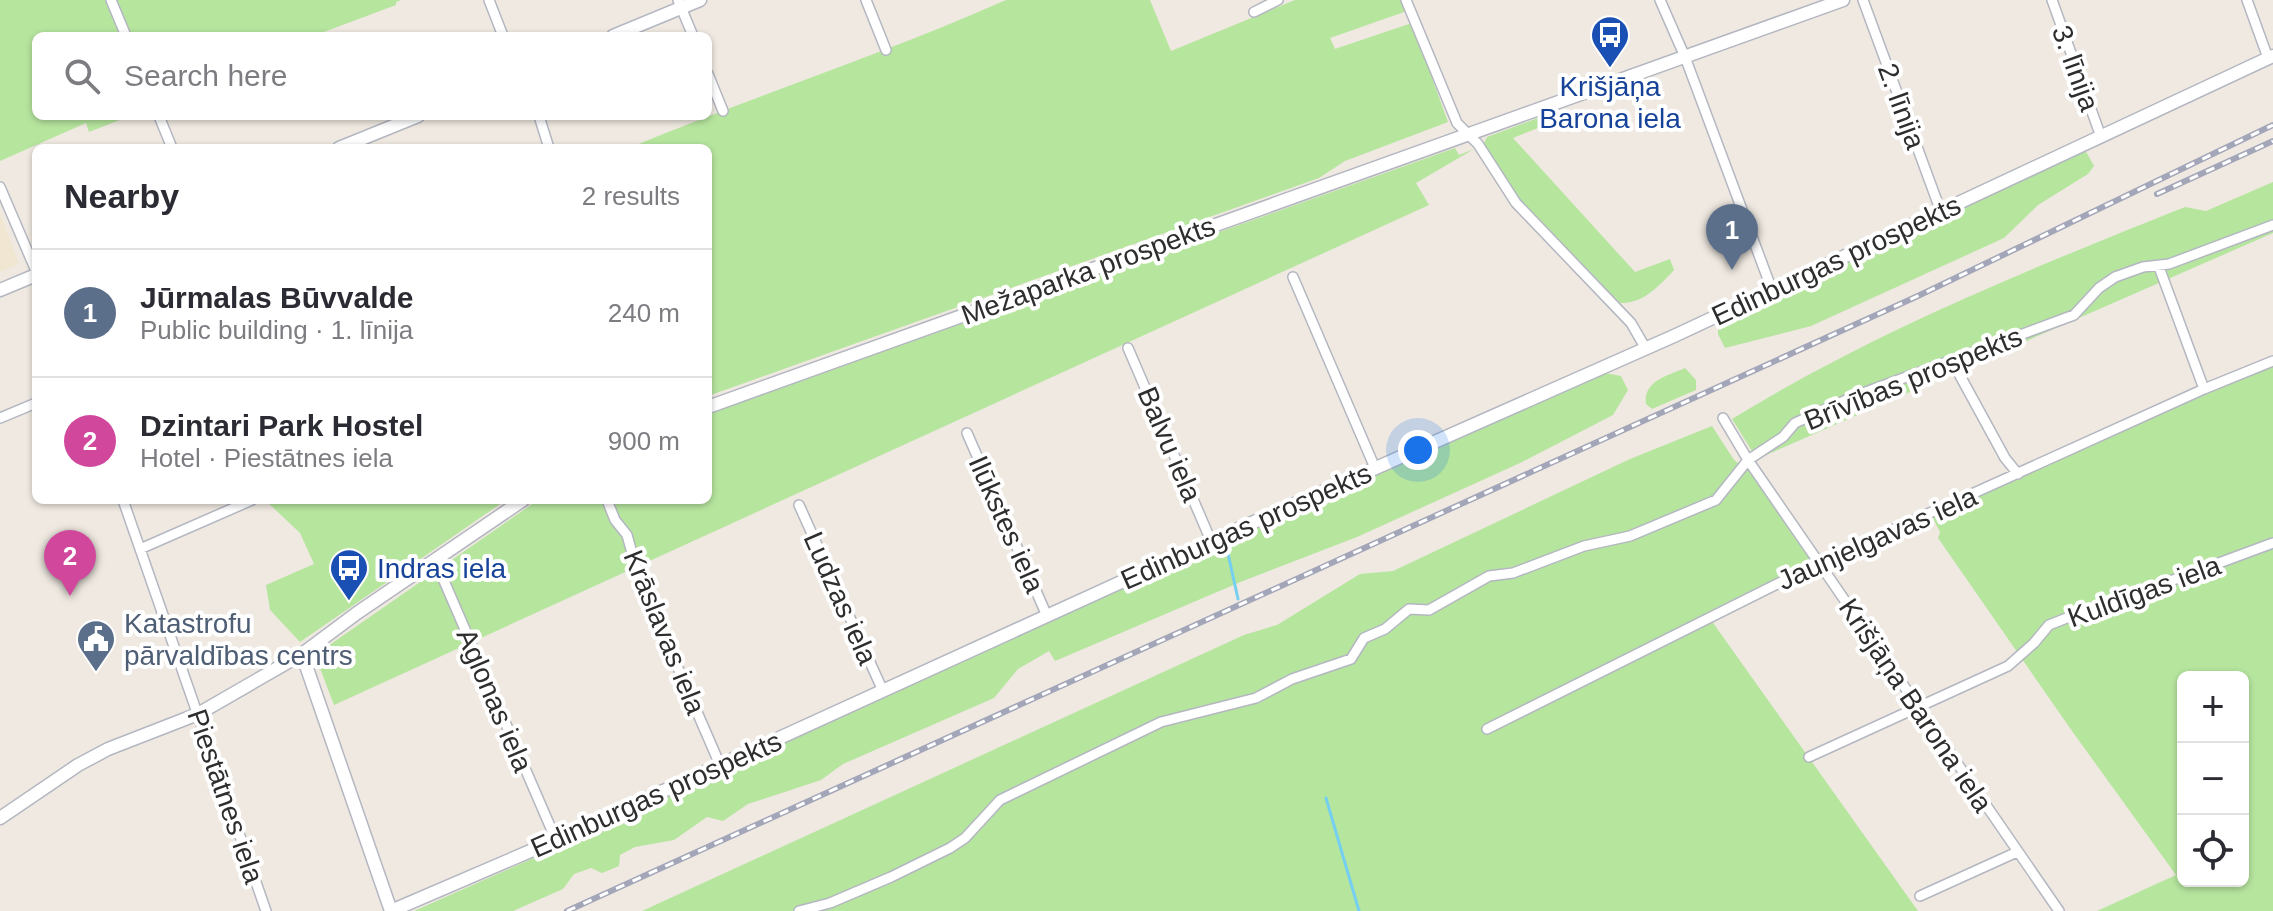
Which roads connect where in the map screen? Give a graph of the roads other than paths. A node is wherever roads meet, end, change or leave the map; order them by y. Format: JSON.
{"nodes":[{"id":1,"x":111,"y":0,"type":"edge"},
{"id":2,"x":489,"y":0,"type":"edge"},
{"id":3,"x":700,"y":0,"type":"edge"},
{"id":4,"x":866,"y":0,"type":"edge"},
{"id":5,"x":1278,"y":0,"type":"edge"},
{"id":6,"x":1406,"y":0,"type":"edge"},
{"id":7,"x":1660,"y":0,"type":"edge"},
{"id":8,"x":1843,"y":0,"type":"edge"},
{"id":9,"x":1863,"y":0,"type":"edge"},
{"id":10,"x":2052,"y":0,"type":"edge"},
{"id":11,"x":2247,"y":0,"type":"edge"},
{"id":12,"x":680,"y":4,"type":"edge"},
{"id":13,"x":1254,"y":12,"type":"dead end"},
{"id":14,"x":124,"y":32,"type":"edge"},
{"id":15,"x":501,"y":32,"type":"edge"},
{"id":16,"x":621,"y":32,"type":"edge"},
{"id":17,"x":691,"y":32,"type":"edge"},
{"id":18,"x":886,"y":50,"type":"dead end"},
{"id":19,"x":1685,"y":57,"type":"junction"},
{"id":20,"x":2271,"y":57,"type":"edge"},
{"id":21,"x":712,"y":84,"type":"edge"},
{"id":22,"x":723,"y":111,"type":"dead end"},
{"id":23,"x":161,"y":120,"type":"edge"},
{"id":24,"x":410,"y":120,"type":"edge"},
{"id":25,"x":540,"y":120,"type":"edge"},
{"id":26,"x":1469,"y":134,"type":"junction"},
{"id":27,"x":2101,"y":137,"type":"junction"},
{"id":28,"x":170,"y":144,"type":"edge"},
{"id":29,"x":360,"y":144,"type":"edge"},
{"id":30,"x":548,"y":144,"type":"edge"},
{"id":31,"x":0,"y":187,"type":"edge"},
{"id":32,"x":1941,"y":212,"type":"junction"},
{"id":33,"x":2273,"y":225,"type":"edge"},
{"id":34,"x":32,"y":263,"type":"edge"},
{"id":35,"x":2159,"y":267,"type":"junction"},
{"id":36,"x":32,"y":275,"type":"edge"},
{"id":37,"x":1293,"y":277,"type":"dead end"},
{"id":38,"x":0,"y":290,"type":"edge"},
{"id":39,"x":1772,"y":290,"type":"junction"},
{"id":40,"x":1128,"y":348,"type":"dead end"},
{"id":41,"x":1646,"y":349,"type":"junction"},
{"id":42,"x":1952,"y":361,"type":"junction"},
{"id":43,"x":2273,"y":361,"type":"edge"},
{"id":44,"x":2204,"y":389,"type":"junction"},
{"id":45,"x":32,"y":405,"type":"edge"},
{"id":46,"x":712,"y":406,"type":"edge"},
{"id":47,"x":0,"y":418,"type":"edge"},
{"id":48,"x":1723,"y":418,"type":"dead end"},
{"id":49,"x":967,"y":433,"type":"dead end"},
{"id":50,"x":1748,"y":460,"type":"junction"},
{"id":51,"x":1375,"y":468,"type":"junction"},
{"id":52,"x":2018,"y":474,"type":"junction"},
{"id":53,"x":124,"y":504,"type":"edge"},
{"id":54,"x":243,"y":504,"type":"edge"},
{"id":55,"x":517,"y":504,"type":"edge"},
{"id":56,"x":609,"y":504,"type":"edge"},
{"id":57,"x":799,"y":505,"type":"dead end"},
{"id":58,"x":1211,"y":541,"type":"junction"},
{"id":59,"x":2273,"y":543,"type":"edge"},
{"id":60,"x":140,"y":549,"type":"junction"},
{"id":61,"x":435,"y":560,"type":"junction"},
{"id":62,"x":1819,"y":563,"type":"junction"},
{"id":63,"x":1047,"y":616,"type":"junction"},
{"id":64,"x":302,"y":654,"type":"junction"},
{"id":65,"x":883,"y":691,"type":"junction"},
{"id":66,"x":1918,"y":708,"type":"junction"},
{"id":67,"x":198,"y":714,"type":"junction"},
{"id":68,"x":1487,"y":729,"type":"dead end"},
{"id":69,"x":1809,"y":757,"type":"dead end"},
{"id":70,"x":720,"y":765,"type":"junction"},
{"id":71,"x":0,"y":818,"type":"edge"},
{"id":72,"x":556,"y":840,"type":"junction"},
{"id":73,"x":2017,"y":852,"type":"junction"},
{"id":74,"x":1920,"y":896,"type":"dead end"},
{"id":75,"x":266,"y":911,"type":"edge"},
{"id":76,"x":391,"y":911,"type":"edge"},
{"id":77,"x":799,"y":911,"type":"edge"},
{"id":78,"x":2059,"y":911,"type":"edge"}],
"edges":[{"from":1,"to":14,"type":"street"},
{"from":2,"to":15,"type":"street"},
{"from":3,"to":12,"type":"street"},
{"from":4,"to":18,"type":"street"},
{"from":5,"to":13,"type":"street"},
{"from":6,"to":26,"type":"street"},
{"from":7,"to":19,"type":"street"},
{"from":8,"to":19,"type":"street","name":"Mežaparka prospekts"},
{"from":9,"to":32,"type":"street","name":"2. līnija"},
{"from":10,"to":27,"type":"street","name":"3. līnija"},
{"from":11,"to":20,"type":"street"},
{"from":12,"to":16,"type":"street"},
{"from":12,"to":17,"type":"street"},
{"from":19,"to":26,"type":"street","name":"Mežaparka prospekts"},
{"from":19,"to":39,"type":"street"},
{"from":20,"to":27,"type":"street","name":"Edinburgas prospekts"},
{"from":21,"to":22,"type":"street"},
{"from":23,"to":28,"type":"street"},
{"from":24,"to":29,"type":"street"},
{"from":25,"to":30,"type":"street"},
{"from":26,"to":41,"type":"street"},
{"from":26,"to":46,"type":"street","name":"Mežaparka prospekts"},
{"from":27,"to":32,"type":"street","name":"Edinburgas prospekts"},
{"from":31,"to":34,"type":"street"},
{"from":32,"to":39,"type":"street","name":"Edinburgas prospekts"},
{"from":33,"to":35,"type":"street","name":"Brīvības prospekts"},
{"from":35,"to":42,"type":"street","name":"Brīvības prospekts"},
{"from":35,"to":44,"type":"street"},
{"from":36,"to":38,"type":"street"},
{"from":37,"to":51,"type":"street"},
{"from":39,"to":41,"type":"street","name":"Edinburgas prospekts"},
{"from":40,"to":58,"type":"street","name":"Balvu iela"},
{"from":41,"to":51,"type":"street","name":"Edinburgas prospekts"},
{"from":42,"to":50,"type":"street","name":"Brīvības prospekts"},
{"from":42,"to":52,"type":"street"},
{"from":43,"to":44,"type":"street","name":"Jaunjelgavas iela"},
{"from":44,"to":52,"type":"street","name":"Jaunjelgavas iela"},
{"from":45,"to":47,"type":"street"},
{"from":48,"to":50,"type":"street","name":"Krišjāņa Barona iela"},
{"from":49,"to":63,"type":"street","name":"Ilūkstes iela"},
{"from":50,"to":62,"type":"street","name":"Krišjāņa Barona iela"},
{"from":50,"to":77,"type":"street","name":"Brīvības prospekts"},
{"from":51,"to":58,"type":"street","name":"Edinburgas prospekts"},
{"from":52,"to":62,"type":"street","name":"Jaunjelgavas iela"},
{"from":53,"to":60,"type":"street","name":"Piestātnes iela"},
{"from":54,"to":60,"type":"street"},
{"from":55,"to":61,"type":"street"},
{"from":56,"to":70,"type":"street","name":"Krāslavas iela"},
{"from":57,"to":65,"type":"street","name":"Ludzas iela"},
{"from":58,"to":63,"type":"street","name":"Edinburgas prospekts"},
{"from":59,"to":66,"type":"street","name":"Kuldīgas iela"},
{"from":60,"to":67,"type":"street","name":"Piestātnes iela"},
{"from":61,"to":64,"type":"street"},
{"from":61,"to":72,"type":"street","name":"Aglonas iela"},
{"from":62,"to":66,"type":"street","name":"Krišjāņa Barona iela"},
{"from":62,"to":68,"type":"street","name":"Jaunjelgavas iela"},
{"from":63,"to":65,"type":"street","name":"Edinburgas prospekts"},
{"from":64,"to":67,"type":"street"},
{"from":64,"to":76,"type":"street"},
{"from":65,"to":70,"type":"street","name":"Edinburgas prospekts"},
{"from":66,"to":69,"type":"street","name":"Kuldīgas iela"},
{"from":66,"to":73,"type":"street","name":"Krišjāņa Barona iela"},
{"from":67,"to":71,"type":"street"},
{"from":67,"to":75,"type":"street","name":"Piestātnes iela"},
{"from":70,"to":72,"type":"street","name":"Edinburgas prospekts"},
{"from":72,"to":76,"type":"street","name":"Edinburgas prospekts"},
{"from":73,"to":74,"type":"street"},
{"from":73,"to":78,"type":"street","name":"Krišjāņa Barona iela"}]}
